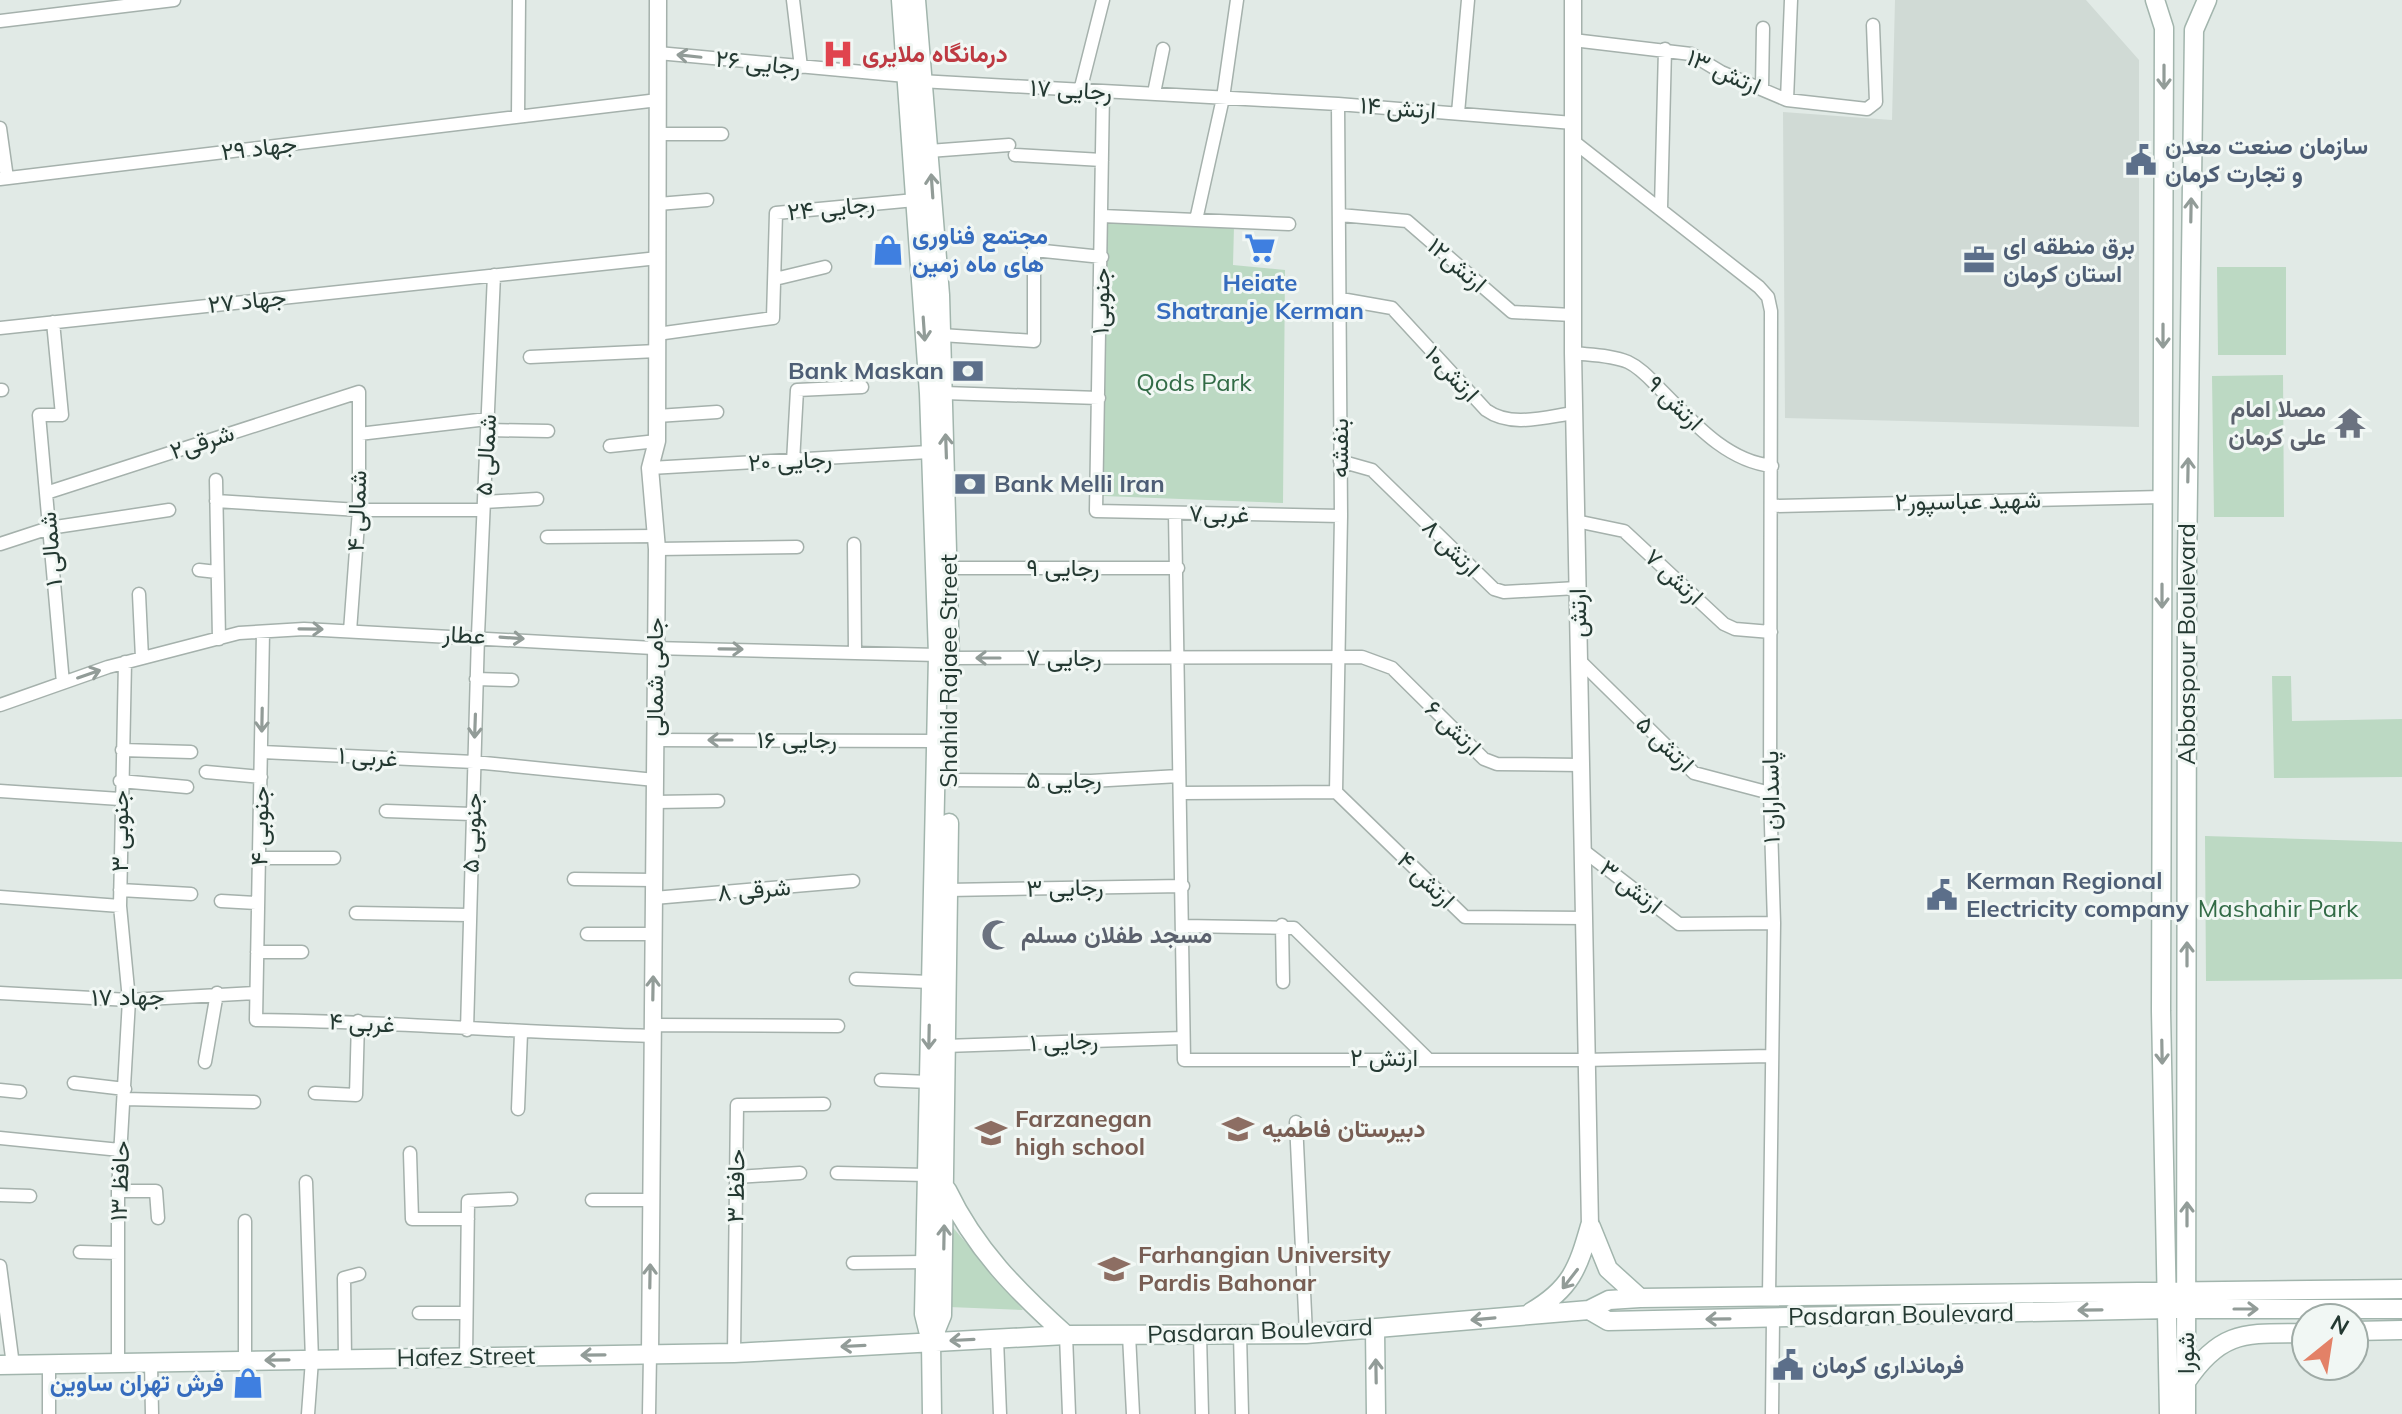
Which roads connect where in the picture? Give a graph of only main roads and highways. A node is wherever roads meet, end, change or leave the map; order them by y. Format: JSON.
{"nodes":[{"id":1,"x":901,"y":0,"type":"edge"},
{"id":2,"x":916,"y":0,"type":"edge"},
{"id":3,"x":2155,"y":0,"type":"edge"},
{"id":4,"x":2207,"y":0,"type":"edge"},
{"id":5,"x":913,"y":79,"type":"junction"},
{"id":6,"x":931,"y":295,"type":"junction"},
{"id":7,"x":2162,"y":562,"type":"junction"},
{"id":8,"x":2187,"y":563,"type":"junction"},
{"id":9,"x":944,"y":656,"type":"junction"},
{"id":10,"x":942,"y":839,"type":"junction"},
{"id":11,"x":2186,"y":1010,"type":"junction"},
{"id":12,"x":2161,"y":1011,"type":"junction"},
{"id":13,"x":945,"y":1185,"type":"junction"},
{"id":14,"x":2402,"y":1289,"type":"edge"},
{"id":15,"x":1640,"y":1298,"type":"junction"},
{"id":16,"x":2177,"y":1300,"type":"junction"},
{"id":17,"x":1589,"y":1310,"type":"junction"},
{"id":18,"x":2401,"y":1310,"type":"edge"},
{"id":19,"x":1526,"y":1315,"type":"junction"},
{"id":20,"x":1375,"y":1329,"type":"junction"},
{"id":21,"x":2402,"y":1330,"type":"edge"},
{"id":22,"x":2370,"y":1331,"type":"edge"},
{"id":23,"x":2290,"y":1333,"type":"edge"},
{"id":24,"x":1066,"y":1335,"type":"junction"},
{"id":25,"x":931,"y":1342,"type":"junction"},
{"id":26,"x":7,"y":1365,"type":"edge"},
{"id":27,"x":2186,"y":1382,"type":"junction"},
{"id":28,"x":932,"y":1414,"type":"edge"},
{"id":29,"x":1376,"y":1414,"type":"edge"},
{"id":30,"x":2169,"y":1414,"type":"edge"},
{"id":31,"x":2186,"y":1414,"type":"edge"}],
"edges":[{"from":1,"to":5,"type":"main road","name":"Shahid Rajaee Street"},
{"from":2,"to":5,"type":"main road","name":"Shahid Rajaee Street"},
{"from":3,"to":7,"type":"main road","name":"Abbaspour Boulevard","one_way":true},
{"from":8,"to":4,"type":"main road","name":"Abbaspour Boulevard","one_way":true},
{"from":5,"to":6,"type":"main road","name":"Shahid Rajaee Street"},
{"from":6,"to":5,"type":"main road","name":"Shahid Rajaee Street","one_way":true},
{"from":6,"to":9,"type":"main road","name":"Shahid Rajaee Street","one_way":true},
{"from":9,"to":6,"type":"main road","name":"Shahid Rajaee Street","one_way":true},
{"from":7,"to":8,"type":"main road"},
{"from":7,"to":12,"type":"main road","name":"Abbaspour Boulevard","one_way":true},
{"from":11,"to":8,"type":"main road","name":"Abbaspour Boulevard","one_way":true},
{"from":9,"to":10,"type":"main road","name":"Shahid Rajaee Street"},
{"from":9,"to":10,"type":"main road","name":"Shahid Rajaee Street"},
{"from":10,"to":13,"type":"main road","name":"Shahid Rajaee Street"},
{"from":10,"to":25,"type":"main road","name":"Shahid Rajaee Street","one_way":true},
{"from":11,"to":12,"type":"main road"},
{"from":16,"to":11,"type":"main road","name":"Abbaspour Boulevard","one_way":true},
{"from":12,"to":16,"type":"main road","name":"Abbaspour Boulevard","one_way":true},
{"from":13,"to":24,"type":"main road"},
{"from":25,"to":13,"type":"main road","name":"Shahid Rajaee Street","one_way":true},
{"from":14,"to":16,"type":"main road"},
{"from":15,"to":16,"type":"main road","name":"Pasdaran Boulevard"},
{"from":15,"to":17,"type":"main road","name":"Pasdaran Boulevard"},
{"from":15,"to":19,"type":"main road","one_way":true},
{"from":16,"to":17,"type":"main road","name":"Pasdaran Boulevard","one_way":true},
{"from":16,"to":18,"type":"main road","one_way":true},
{"from":16,"to":27,"type":"main road","name":"شورا"},
{"from":16,"to":30,"type":"main road","name":"شورا"},
{"from":17,"to":19,"type":"main road","name":"Pasdaran Boulevard"},
{"from":19,"to":20,"type":"main road","name":"Pasdaran Boulevard","one_way":true},
{"from":20,"to":24,"type":"main road","name":"Pasdaran Boulevard"},
{"from":29,"to":20,"type":"main road","one_way":true},
{"from":21,"to":22,"type":"main road"},
{"from":23,"to":27,"type":"main road"},
{"from":24,"to":25,"type":"main road","name":"Pasdaran Boulevard","one_way":true},
{"from":25,"to":26,"type":"main road","name":"Hafez Street","one_way":true},
{"from":25,"to":28,"type":"main road","name":"Shahid Rajaee Street"},
{"from":27,"to":31,"type":"main road","name":"شورا"}]}
